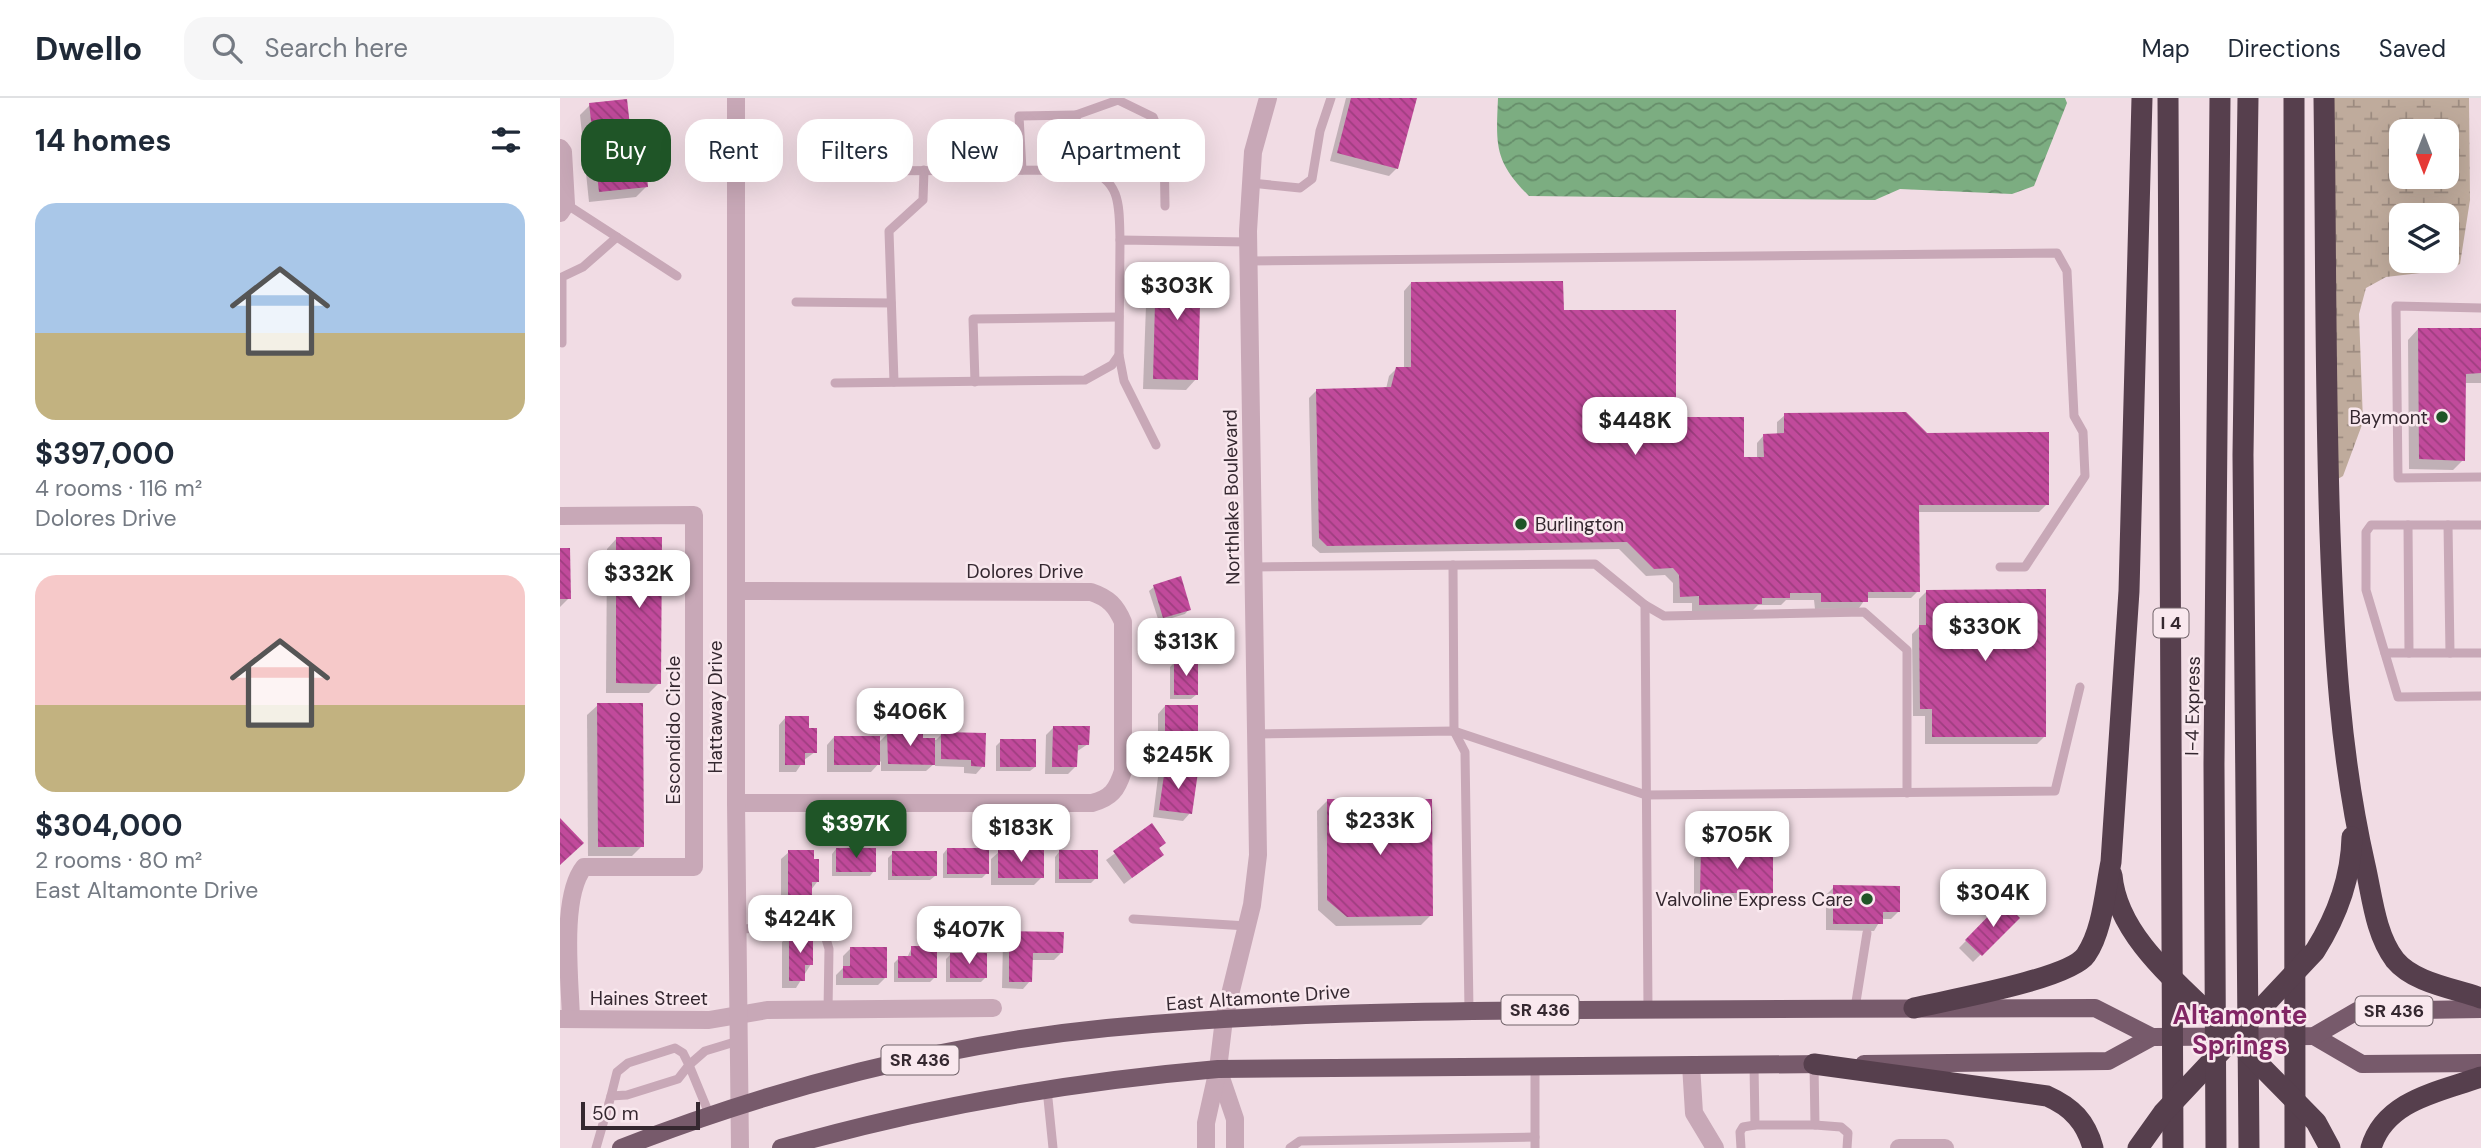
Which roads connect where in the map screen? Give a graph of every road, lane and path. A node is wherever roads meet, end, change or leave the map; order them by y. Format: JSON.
{"nodes":[{"id":1,"x":736,"y":98,"type":"edge"},
{"id":2,"x":1268,"y":98,"type":"edge"},
{"id":3,"x":1331,"y":98,"type":"edge"},
{"id":4,"x":2142,"y":98,"type":"edge"},
{"id":5,"x":2168,"y":98,"type":"edge"},
{"id":6,"x":2220,"y":98,"type":"edge"},
{"id":7,"x":2248,"y":98,"type":"edge"},
{"id":8,"x":2294,"y":98,"type":"edge"},
{"id":9,"x":2324,"y":98,"type":"edge"},
{"id":10,"x":1076,"y":115,"type":"junction"},
{"id":11,"x":1019,"y":119,"type":"edge"},
{"id":12,"x":1076,"y":119,"type":"edge"},
{"id":13,"x":1154,"y":119,"type":"edge"},
{"id":14,"x":560,"y":148,"type":"edge"},
{"id":15,"x":913,"y":170,"type":"edge"},
{"id":16,"x":924,"y":170,"type":"joint"},
{"id":17,"x":1110,"y":182,"type":"edge"},
{"id":18,"x":1164,"y":182,"type":"edge"},
{"id":19,"x":1251,"y":183,"type":"junction"},
{"id":20,"x":1164,"y":206,"type":"dead end"},
{"id":21,"x":563,"y":209,"type":"edge"},
{"id":22,"x":617,"y":237,"type":"junction"},
{"id":23,"x":1120,"y":240,"type":"junction"},
{"id":24,"x":1248,"y":242,"type":"junction"},
{"id":25,"x":1248,"y":261,"type":"junction"},
{"id":26,"x":677,"y":276,"type":"dead end"},
{"id":27,"x":796,"y":302,"type":"dead end"},
{"id":28,"x":891,"y":303,"type":"junction"},
{"id":29,"x":2481,"y":308,"type":"edge"},
{"id":30,"x":1119,"y":317,"type":"junction"},
{"id":31,"x":562,"y":343,"type":"dead end"},
{"id":32,"x":1119,"y":355,"type":"junction"},
{"id":33,"x":894,"y":382,"type":"junction"},
{"id":34,"x":975,"y":382,"type":"junction"},
{"id":35,"x":835,"y":383,"type":"dead end"},
{"id":36,"x":1156,"y":446,"type":"dead end"},
{"id":37,"x":2481,"y":477,"type":"edge"},
{"id":38,"x":560,"y":516,"type":"edge"},
{"id":39,"x":2408,"y":525,"type":"junction"},
{"id":40,"x":2448,"y":525,"type":"junction"},
{"id":41,"x":2481,"y":525,"type":"edge"},
{"id":42,"x":1453,"y":565,"type":"junction"},
{"id":43,"x":1253,"y":567,"type":"junction"},
{"id":44,"x":2000,"y":567,"type":"dead end"},
{"id":45,"x":736,"y":591,"type":"junction"},
{"id":46,"x":1645,"y":605,"type":"junction"},
{"id":47,"x":2385,"y":653,"type":"junction"},
{"id":48,"x":2409,"y":653,"type":"junction"},
{"id":49,"x":2450,"y":653,"type":"junction"},
{"id":50,"x":2481,"y":653,"type":"edge"},
{"id":51,"x":2080,"y":687,"type":"dead end"},
{"id":52,"x":2481,"y":696,"type":"edge"},
{"id":53,"x":1454,"y":731,"type":"junction"},
{"id":54,"x":1256,"y":734,"type":"junction"},
{"id":55,"x":1908,"y":793,"type":"junction"},
{"id":56,"x":1646,"y":795,"type":"junction"},
{"id":57,"x":736,"y":803,"type":"junction"},
{"id":58,"x":2352,"y":810,"type":"junction"},
{"id":59,"x":2110,"y":862,"type":"junction"},
{"id":60,"x":1133,"y":919,"type":"dead end"},
{"id":61,"x":1247,"y":926,"type":"junction"},
{"id":62,"x":737,"y":929,"type":"junction"},
{"id":63,"x":1867,"y":933,"type":"dead end"},
{"id":64,"x":565,"y":965,"type":"edge"},
{"id":65,"x":2481,"y":998,"type":"edge"},
{"id":66,"x":993,"y":1008,"type":"dead end"},
{"id":67,"x":1855,"y":1008,"type":"junction"},
{"id":68,"x":1914,"y":1008,"type":"junction"},
{"id":69,"x":1648,"y":1009,"type":"junction"},
{"id":70,"x":2481,"y":1009,"type":"edge"},
{"id":71,"x":828,"y":1010,"type":"junction"},
{"id":72,"x":1469,"y":1010,"type":"junction"},
{"id":73,"x":738,"y":1016,"type":"junction"},
{"id":74,"x":565,"y":1019,"type":"edge"},
{"id":75,"x":1224,"y":1019,"type":"junction"},
{"id":76,"x":2314,"y":1036,"type":"junction"},
{"id":77,"x":2152,"y":1037,"type":"junction"},
{"id":78,"x":2233,"y":1037,"type":"junction"},
{"id":79,"x":738,"y":1041,"type":"junction"},
{"id":80,"x":2481,"y":1063,"type":"edge"},
{"id":81,"x":1814,"y":1064,"type":"junction"},
{"id":82,"x":689,"y":1065,"type":"junction"},
{"id":83,"x":1691,"y":1065,"type":"junction"},
{"id":84,"x":1754,"y":1065,"type":"junction"},
{"id":85,"x":1535,"y":1066,"type":"junction"},
{"id":86,"x":1218,"y":1069,"type":"junction"},
{"id":87,"x":2481,"y":1076,"type":"edge"},
{"id":88,"x":1046,"y":1089,"type":"junction"},
{"id":89,"x":611,"y":1097,"type":"junction"},
{"id":90,"x":739,"y":1107,"type":"junction"},
{"id":91,"x":710,"y":1116,"type":"junction"},
{"id":92,"x":1755,"y":1125,"type":"junction"},
{"id":93,"x":1815,"y":1125,"type":"junction"},
{"id":94,"x":1535,"y":1143,"type":"edge"},
{"id":95,"x":596,"y":1148,"type":"edge"},
{"id":96,"x":621,"y":1148,"type":"edge"},
{"id":97,"x":740,"y":1148,"type":"edge"},
{"id":98,"x":781,"y":1148,"type":"edge"},
{"id":99,"x":1053,"y":1148,"type":"edge"},
{"id":100,"x":1206,"y":1148,"type":"edge"},
{"id":101,"x":1236,"y":1148,"type":"edge"},
{"id":102,"x":1290,"y":1148,"type":"edge"},
{"id":103,"x":1715,"y":1148,"type":"edge"},
{"id":104,"x":1741,"y":1148,"type":"edge"},
{"id":105,"x":1847,"y":1148,"type":"edge"},
{"id":106,"x":1899,"y":1148,"type":"edge"},
{"id":107,"x":1945,"y":1148,"type":"edge"},
{"id":108,"x":2093,"y":1148,"type":"edge"},
{"id":109,"x":2138,"y":1148,"type":"edge"},
{"id":110,"x":2173,"y":1148,"type":"edge"},
{"id":111,"x":2216,"y":1148,"type":"edge"},
{"id":112,"x":2249,"y":1148,"type":"edge"},
{"id":113,"x":2295,"y":1148,"type":"edge"},
{"id":114,"x":2330,"y":1148,"type":"edge"},
{"id":115,"x":2371,"y":1148,"type":"edge"}],
"edges":[{"from":1,"to":45,"type":"street","name":"Hattaway Drive"},
{"from":2,"to":19,"type":"street","name":"Northlake Boulevard"},
{"from":3,"to":19,"type":"lane"},
{"from":4,"to":59,"type":"highway"},
{"from":5,"to":110,"type":"highway","number":"I 4"},
{"from":6,"to":111,"type":"highway","name":"I-4 Express"},
{"from":7,"to":112,"type":"highway"},
{"from":8,"to":113,"type":"highway"},
{"from":9,"to":58,"type":"highway"},
{"from":10,"to":11,"type":"lane"},
{"from":10,"to":12,"type":"lane"},
{"from":10,"to":13,"type":"lane"},
{"from":14,"to":21,"type":"street"},
{"from":15,"to":16,"type":"lane"},
{"from":16,"to":28,"type":"lane"},
{"from":17,"to":23,"type":"lane"},
{"from":18,"to":20,"type":"lane"},
{"from":19,"to":24,"type":"street","name":"Northlake Boulevard"},
{"from":21,"to":22,"type":"lane"},
{"from":22,"to":26,"type":"lane"},
{"from":22,"to":31,"type":"lane"},
{"from":23,"to":24,"type":"lane"},
{"from":23,"to":30,"type":"lane"},
{"from":24,"to":25,"type":"street","name":"Northlake Boulevard"},
{"from":25,"to":43,"type":"street","name":"Northlake Boulevard"},
{"from":25,"to":44,"type":"lane"},
{"from":27,"to":28,"type":"lane"},
{"from":28,"to":33,"type":"lane"},
{"from":29,"to":37,"type":"lane"},
{"from":30,"to":32,"type":"lane"},
{"from":30,"to":34,"type":"lane"},
{"from":32,"to":34,"type":"lane"},
{"from":32,"to":36,"type":"lane"},
{"from":33,"to":34,"type":"lane"},
{"from":33,"to":35,"type":"lane"},
{"from":38,"to":64,"type":"street","name":"Escondido Circle"},
{"from":39,"to":40,"type":"lane"},
{"from":39,"to":47,"type":"lane"},
{"from":39,"to":48,"type":"lane"},
{"from":40,"to":41,"type":"lane"},
{"from":40,"to":49,"type":"lane"},
{"from":42,"to":43,"type":"lane"},
{"from":42,"to":46,"type":"lane"},
{"from":42,"to":53,"type":"lane"},
{"from":43,"to":54,"type":"street","name":"Northlake Boulevard"},
{"from":45,"to":57,"type":"street","name":"Hattaway Drive"},
{"from":45,"to":57,"type":"street","name":"Dolores Drive"},
{"from":46,"to":55,"type":"lane"},
{"from":46,"to":56,"type":"lane"},
{"from":47,"to":48,"type":"lane"},
{"from":47,"to":52,"type":"lane"},
{"from":48,"to":49,"type":"lane"},
{"from":49,"to":50,"type":"lane"},
{"from":51,"to":55,"type":"lane"},
{"from":53,"to":54,"type":"lane"},
{"from":53,"to":56,"type":"lane"},
{"from":53,"to":72,"type":"lane"},
{"from":54,"to":61,"type":"street","name":"Northlake Boulevard"},
{"from":55,"to":56,"type":"lane"},
{"from":56,"to":69,"type":"lane"},
{"from":57,"to":62,"type":"street","name":"Hattaway Drive"},
{"from":58,"to":65,"type":"highway"},
{"from":58,"to":78,"type":"highway"},
{"from":59,"to":68,"type":"highway"},
{"from":59,"to":78,"type":"highway"},
{"from":60,"to":61,"type":"lane"},
{"from":61,"to":75,"type":"street","name":"Northlake Boulevard"},
{"from":62,"to":71,"type":"lane"},
{"from":62,"to":73,"type":"street","name":"Hattaway Drive"},
{"from":63,"to":67,"type":"lane"},
{"from":64,"to":74,"type":"street","name":"Escondido Circle"},
{"from":66,"to":71,"type":"street","name":"Haines Street"},
{"from":67,"to":68,"type":"main road","name":"East Altamonte Drive","number":"SR 436"},
{"from":67,"to":69,"type":"main road","name":"East Altamonte Drive","number":"SR 436"},
{"from":68,"to":77,"type":"main road","number":"SR 436"},
{"from":69,"to":72,"type":"main road","name":"East Altamonte Drive","number":"SR 436"},
{"from":70,"to":76,"type":"main road","number":"SR 436"},
{"from":71,"to":73,"type":"street","name":"Haines Street"},
{"from":72,"to":75,"type":"main road","name":"East Altamonte Drive","number":"SR 436"},
{"from":73,"to":74,"type":"street","name":"Haines Street"},
{"from":73,"to":79,"type":"street","name":"Hattaway Drive"},
{"from":75,"to":86,"type":"street","name":"Northlake Boulevard"},
{"from":75,"to":90,"type":"main road","name":"East Altamonte Drive","number":"SR 436"},
{"from":76,"to":78,"type":"main road","number":"SR 436"},
{"from":76,"to":80,"type":"main road"},
{"from":77,"to":78,"type":"main road","number":"SR 436"},
{"from":77,"to":81,"type":"main road","number":"SR 436"},
{"from":78,"to":109,"type":"highway"},
{"from":78,"to":114,"type":"highway"},
{"from":79,"to":82,"type":"lane"},
{"from":79,"to":90,"type":"street","name":"Hattaway Drive"},
{"from":81,"to":84,"type":"main road","number":"SR 436"},
{"from":81,"to":93,"type":"lane"},
{"from":81,"to":108,"type":"highway"},
{"from":82,"to":89,"type":"lane"},
{"from":82,"to":89,"type":"lane"},
{"from":82,"to":91,"type":"lane"},
{"from":83,"to":84,"type":"main road","number":"SR 436"},
{"from":83,"to":85,"type":"main road","number":"SR 436"},
{"from":83,"to":103,"type":"street"},
{"from":84,"to":92,"type":"lane"},
{"from":85,"to":86,"type":"main road","number":"SR 436"},
{"from":85,"to":94,"type":"lane"},
{"from":86,"to":88,"type":"main road","number":"SR 436"},
{"from":86,"to":100,"type":"street","name":"Northlake Boulevard"},
{"from":86,"to":101,"type":"street"},
{"from":87,"to":115,"type":"highway"},
{"from":88,"to":98,"type":"main road","number":"SR 436"},
{"from":88,"to":99,"type":"lane"},
{"from":89,"to":95,"type":"lane"},
{"from":90,"to":91,"type":"main road","name":"East Altamonte Drive","number":"SR 436"},
{"from":90,"to":97,"type":"street","name":"Hattaway Drive"},
{"from":91,"to":96,"type":"main road","name":"East Altamonte Drive","number":"SR 436"},
{"from":92,"to":93,"type":"lane"},
{"from":92,"to":104,"type":"lane"},
{"from":93,"to":105,"type":"lane"},
{"from":94,"to":102,"type":"lane"},
{"from":106,"to":107,"type":"street"}]}
